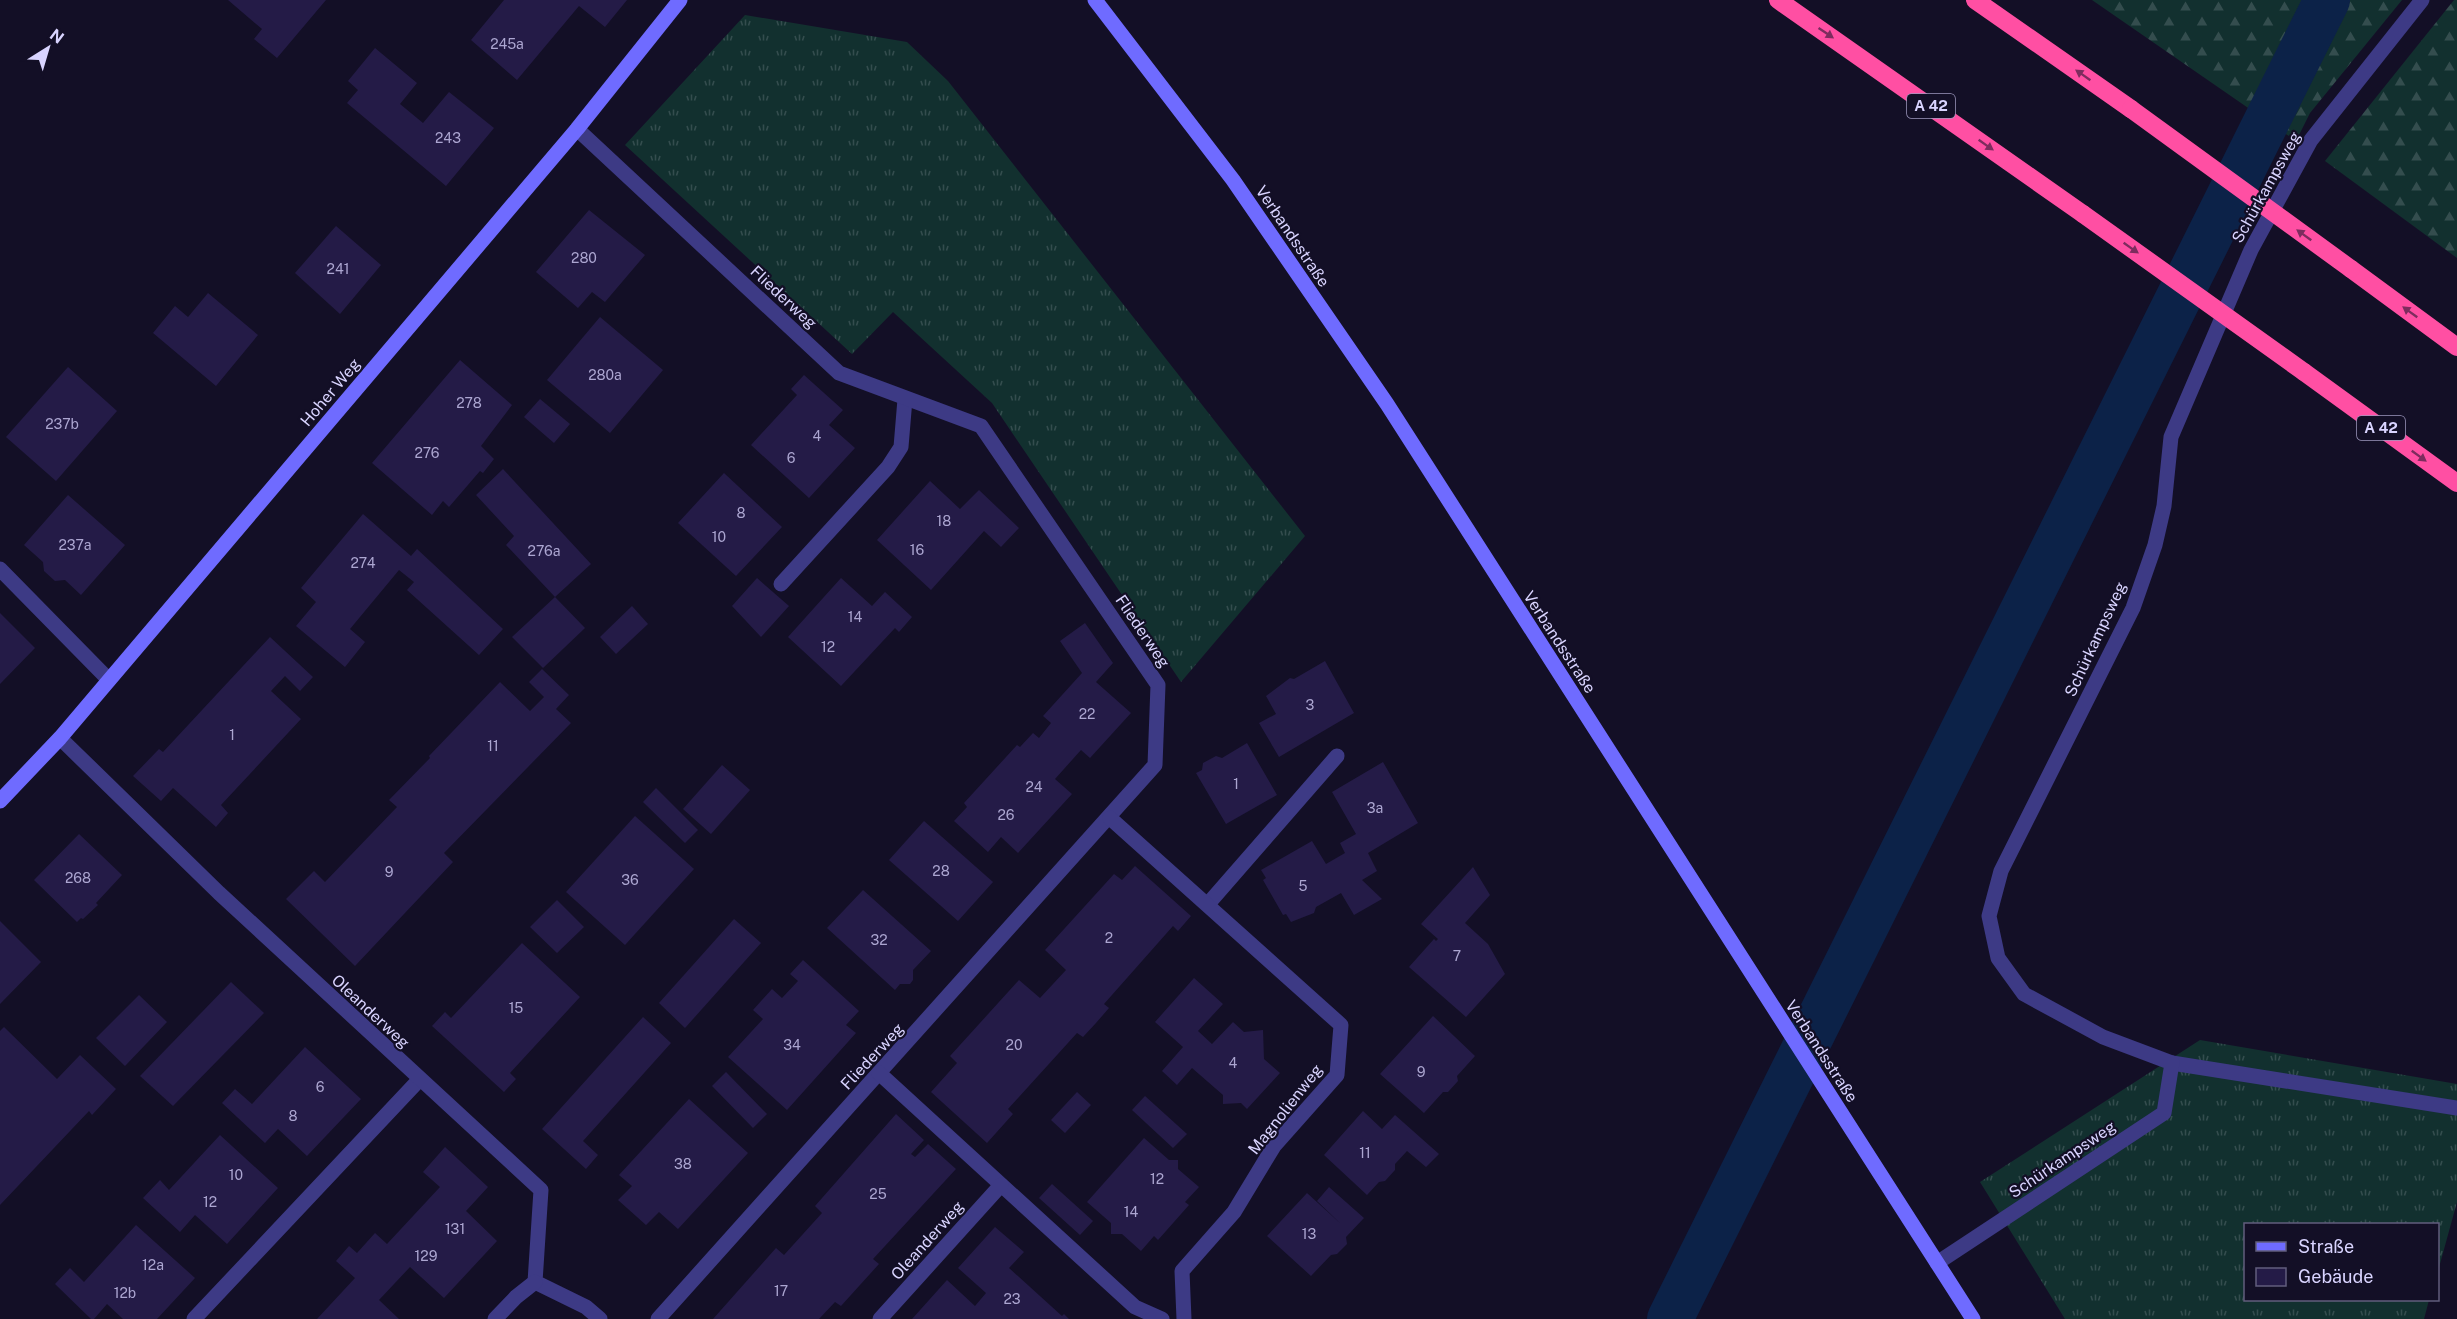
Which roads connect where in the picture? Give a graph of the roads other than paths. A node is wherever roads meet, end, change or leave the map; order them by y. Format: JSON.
{"nodes":[{"id":1,"x":680,"y":0,"type":"edge"},
{"id":2,"x":1095,"y":0,"type":"edge"},
{"id":3,"x":1778,"y":0,"type":"edge"},
{"id":4,"x":1975,"y":0,"type":"edge"},
{"id":5,"x":2422,"y":0,"type":"edge"},
{"id":6,"x":577,"y":129,"type":"junction"},
{"id":7,"x":2457,"y":347,"type":"edge"},
{"id":8,"x":905,"y":399,"type":"junction"},
{"id":9,"x":2457,"y":483,"type":"edge"},
{"id":10,"x":0,"y":569,"type":"edge"},
{"id":11,"x":781,"y":584,"type":"dead end"},
{"id":12,"x":109,"y":680,"type":"junction"},
{"id":13,"x":60,"y":738,"type":"junction"},
{"id":14,"x":1337,"y":756,"type":"dead end"},
{"id":15,"x":0,"y":801,"type":"edge"},
{"id":16,"x":1110,"y":818,"type":"junction"},
{"id":17,"x":1209,"y":904,"type":"junction"},
{"id":18,"x":2172,"y":1063,"type":"junction"},
{"id":19,"x":879,"y":1073,"type":"junction"},
{"id":20,"x":420,"y":1080,"type":"junction"},
{"id":21,"x":2457,"y":1108,"type":"edge"},
{"id":22,"x":1001,"y":1185,"type":"junction"},
{"id":23,"x":1937,"y":1263,"type":"junction"},
{"id":24,"x":535,"y":1282,"type":"junction"},
{"id":25,"x":194,"y":1319,"type":"edge"},
{"id":26,"x":495,"y":1319,"type":"edge"},
{"id":27,"x":600,"y":1319,"type":"edge"},
{"id":28,"x":658,"y":1319,"type":"edge"},
{"id":29,"x":880,"y":1319,"type":"edge"},
{"id":30,"x":1162,"y":1319,"type":"edge"},
{"id":31,"x":1184,"y":1319,"type":"edge"},
{"id":32,"x":1973,"y":1319,"type":"edge"}],
"edges":[{"from":1,"to":6,"type":"main road","name":"Hoher Weg"},
{"from":2,"to":23,"type":"main road","name":"Verbandsstraße"},
{"from":3,"to":9,"type":"highway","number":"A 42","one_way":true,"bridge":true},
{"from":7,"to":4,"type":"highway","one_way":true,"bridge":true},
{"from":5,"to":18,"type":"street","name":"Schürkampsweg"},
{"from":6,"to":8,"type":"street","name":"Fliederweg"},
{"from":6,"to":12,"type":"main road","name":"Hoher Weg"},
{"from":8,"to":11,"type":"street"},
{"from":8,"to":16,"type":"street","name":"Fliederweg"},
{"from":10,"to":12,"type":"street"},
{"from":12,"to":13,"type":"main road","name":"Hoher Weg"},
{"from":13,"to":15,"type":"main road","name":"Hoher Weg"},
{"from":13,"to":20,"type":"street","name":"Oleanderweg"},
{"from":14,"to":17,"type":"street"},
{"from":16,"to":17,"type":"street","name":"Magnolienweg"},
{"from":16,"to":19,"type":"street","name":"Fliederweg"},
{"from":17,"to":31,"type":"street","name":"Magnolienweg"},
{"from":18,"to":21,"type":"street","name":"Schürkampsweg"},
{"from":18,"to":23,"type":"street","name":"Schürkampsweg"},
{"from":19,"to":22,"type":"street"},
{"from":19,"to":28,"type":"street","name":"Fliederweg"},
{"from":20,"to":24,"type":"street","name":"Oleanderweg"},
{"from":20,"to":25,"type":"street"},
{"from":22,"to":29,"type":"street","name":"Oleanderweg"},
{"from":22,"to":30,"type":"street"},
{"from":23,"to":32,"type":"main road","name":"Verbandsstraße"},
{"from":24,"to":26,"type":"street"},
{"from":24,"to":27,"type":"street"}]}
